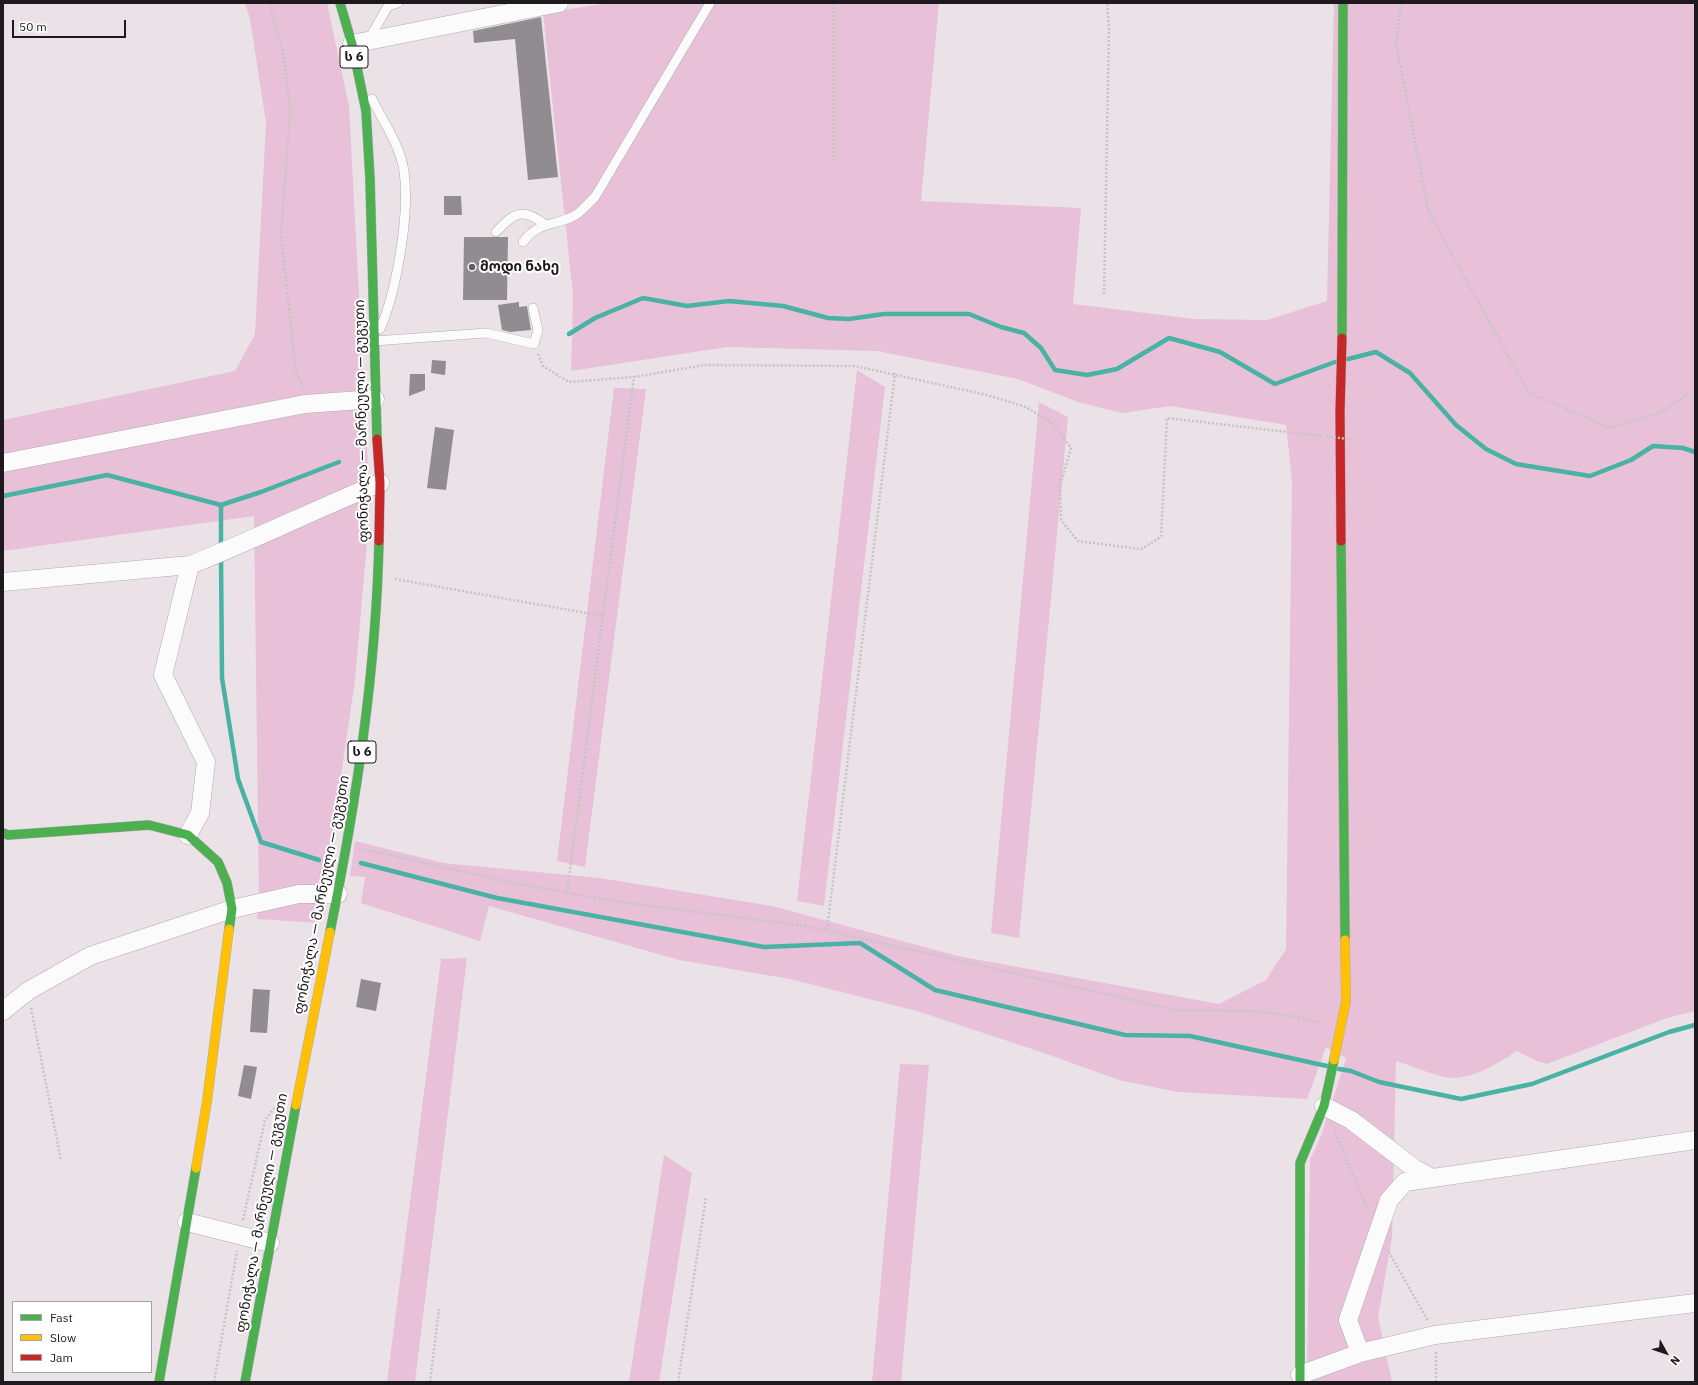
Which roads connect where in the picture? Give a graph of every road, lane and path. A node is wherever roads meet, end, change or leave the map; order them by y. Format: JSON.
{"nodes":[{"id":1,"x":268,"y":3,"type":"edge"},
{"id":2,"x":340,"y":3,"type":"edge"},
{"id":3,"x":398,"y":3,"type":"edge"},
{"id":4,"x":559,"y":3,"type":"edge"},
{"id":5,"x":710,"y":3,"type":"edge"},
{"id":6,"x":834,"y":3,"type":"edge"},
{"id":7,"x":1107,"y":3,"type":"edge"},
{"id":8,"x":1342,"y":3,"type":"edge"},
{"id":9,"x":1401,"y":3,"type":"edge"},
{"id":10,"x":360,"y":42,"type":"junction"},
{"id":11,"x":357,"y":71,"type":"junction"},
{"id":12,"x":834,"y":160,"type":"dead end"},
{"id":13,"x":544,"y":224,"type":"junction"},
{"id":14,"x":496,"y":232,"type":"dead end"},
{"id":15,"x":523,"y":242,"type":"dead end"},
{"id":16,"x":1104,"y":294,"type":"dead end"},
{"id":17,"x":533,"y":308,"type":"dead end"},
{"id":18,"x":374,"y":342,"type":"junction"},
{"id":19,"x":534,"y":344,"type":"junction"},
{"id":20,"x":895,"y":374,"type":"junction"},
{"id":21,"x":634,"y":377,"type":"junction"},
{"id":22,"x":1695,"y":393,"type":"edge"},
{"id":23,"x":375,"y":399,"type":"junction"},
{"id":24,"x":311,"y":404,"type":"junction"},
{"id":25,"x":1354,"y":440,"type":"dead end"},
{"id":26,"x":3,"y":463,"type":"edge"},
{"id":27,"x":380,"y":483,"type":"junction"},
{"id":28,"x":190,"y":565,"type":"junction"},
{"id":29,"x":378,"y":576,"type":"junction"},
{"id":30,"x":3,"y":582,"type":"edge"},
{"id":31,"x":603,"y":616,"type":"junction"},
{"id":32,"x":188,"y":835,"type":"junction"},
{"id":33,"x":5,"y":836,"type":"edge"},
{"id":34,"x":347,"y":845,"type":"junction"},
{"id":35,"x":568,"y":893,"type":"junction"},
{"id":36,"x":338,"y":894,"type":"junction"},
{"id":37,"x":232,"y":909,"type":"junction"},
{"id":38,"x":827,"y":930,"type":"junction"},
{"id":39,"x":28,"y":991,"type":"junction"},
{"id":40,"x":3,"y":1011,"type":"edge"},
{"id":41,"x":1340,"y":1030,"type":"junction"},
{"id":42,"x":1324,"y":1106,"type":"junction"},
{"id":43,"x":1695,"y":1140,"type":"edge"},
{"id":44,"x":61,"y":1160,"type":"dead end"},
{"id":45,"x":1432,"y":1178,"type":"junction"},
{"id":46,"x":706,"y":1197,"type":"dead end"},
{"id":47,"x":187,"y":1222,"type":"junction"},
{"id":48,"x":270,"y":1243,"type":"junction"},
{"id":49,"x":1695,"y":1303,"type":"edge"},
{"id":50,"x":439,"y":1309,"type":"dead end"},
{"id":51,"x":1360,"y":1353,"type":"junction"},
{"id":52,"x":1300,"y":1379,"type":"edge"},
{"id":53,"x":159,"y":1382,"type":"edge"},
{"id":54,"x":245,"y":1382,"type":"edge"},
{"id":55,"x":430,"y":1382,"type":"edge"},
{"id":56,"x":678,"y":1382,"type":"edge"}],
"edges":[{"from":1,"to":24,"type":"path"},
{"from":2,"to":10,"type":"main road","name":"ფონიჭალა — მარნეული — გუგუთი","number":"ს 6"},
{"from":3,"to":10,"type":"lane"},
{"from":4,"to":10,"type":"street"},
{"from":5,"to":13,"type":"lane"},
{"from":6,"to":12,"type":"path"},
{"from":7,"to":16,"type":"path"},
{"from":8,"to":41,"type":"main road"},
{"from":9,"to":22,"type":"path"},
{"from":10,"to":11,"type":"main road","name":"ფონიჭალა — მარნეული — გუგუთი","number":"ს 6"},
{"from":11,"to":18,"type":"main road","name":"ფონიჭალა — მარნეული — გუგუთი","number":"ს 6"},
{"from":11,"to":18,"type":"lane"},
{"from":13,"to":14,"type":"lane"},
{"from":13,"to":15,"type":"lane"},
{"from":17,"to":19,"type":"lane"},
{"from":18,"to":19,"type":"lane"},
{"from":18,"to":23,"type":"main road","name":"ფონიჭალა — მარნეული — გუგუთი","number":"ს 6"},
{"from":19,"to":21,"type":"path"},
{"from":20,"to":21,"type":"path"},
{"from":20,"to":25,"type":"path","bridge":true},
{"from":20,"to":38,"type":"path"},
{"from":21,"to":31,"type":"path"},
{"from":23,"to":24,"type":"street"},
{"from":23,"to":27,"type":"main road","name":"ფონიჭალა — მარნეული — გუგუთი","number":"ს 6"},
{"from":24,"to":26,"type":"street"},
{"from":27,"to":28,"type":"street"},
{"from":27,"to":29,"type":"main road","name":"ფონიჭალა — მარნეული — გუგუთი","number":"ს 6"},
{"from":28,"to":30,"type":"street"},
{"from":28,"to":32,"type":"street"},
{"from":29,"to":31,"type":"path"},
{"from":29,"to":34,"type":"main road","name":"ფონიჭალა — მარნეული — გუგუთი","number":"ს 6"},
{"from":31,"to":35,"type":"path"},
{"from":32,"to":33,"type":"main road"},
{"from":32,"to":37,"type":"main road"},
{"from":34,"to":35,"type":"path"},
{"from":34,"to":36,"type":"main road","name":"ფონიჭალა — მარნეული — გუგუთი","number":"ს 6"},
{"from":35,"to":38,"type":"path"},
{"from":36,"to":37,"type":"street"},
{"from":36,"to":48,"type":"main road","name":"ფონიჭალა — მარნეული — გუგუთი","number":"ს 6"},
{"from":37,"to":39,"type":"street"},
{"from":37,"to":47,"type":"main road"},
{"from":38,"to":41,"type":"path"},
{"from":39,"to":40,"type":"street"},
{"from":39,"to":44,"type":"path"},
{"from":41,"to":42,"type":"main road"},
{"from":42,"to":45,"type":"street"},
{"from":42,"to":52,"type":"main road"},
{"from":43,"to":45,"type":"street"},
{"from":45,"to":51,"type":"street"},
{"from":46,"to":56,"type":"path"},
{"from":47,"to":48,"type":"street"},
{"from":47,"to":53,"type":"main road"},
{"from":48,"to":54,"type":"main road","name":"ფონიჭალა — მარნეული — გუგუთი","number":"ს 6"},
{"from":49,"to":51,"type":"street"},
{"from":50,"to":55,"type":"path"},
{"from":51,"to":52,"type":"street"}]}
